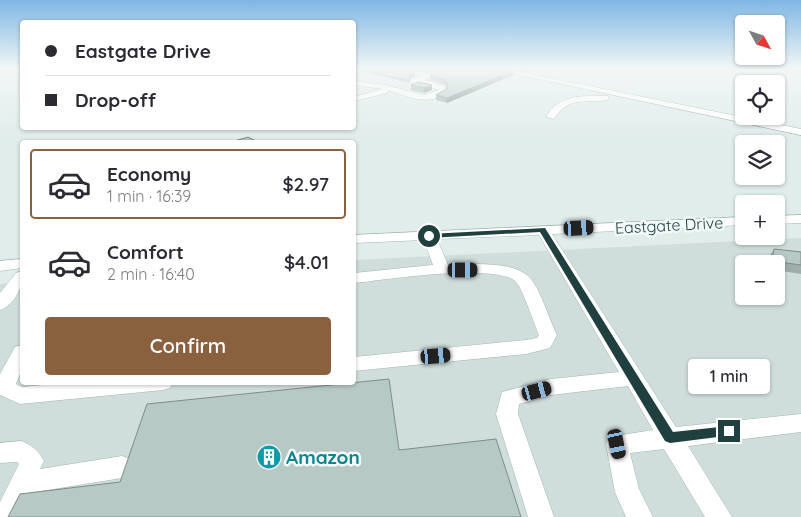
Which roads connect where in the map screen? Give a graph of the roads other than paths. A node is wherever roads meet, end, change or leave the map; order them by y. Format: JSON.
{"nodes":[{"id":1,"x":377,"y":92,"type":"edge"},
{"id":2,"x":405,"y":92,"type":"edge"},
{"id":3,"x":441,"y":92,"type":"edge"},
{"id":4,"x":607,"y":92,"type":"edge"},
{"id":5,"x":616,"y":94,"type":"junction"},
{"id":6,"x":356,"y":98,"type":"edge"},
{"id":7,"x":551,"y":117,"type":"dead end"},
{"id":8,"x":801,"y":132,"type":"edge"},
{"id":9,"x":801,"y":219,"type":"edge"},
{"id":10,"x":785,"y":220,"type":"edge"},
{"id":11,"x":735,"y":221,"type":"edge"},
{"id":12,"x":543,"y":230,"type":"junction"},
{"id":13,"x":429,"y":236,"type":"junction"},
{"id":14,"x":356,"y":239,"type":"edge"},
{"id":15,"x":20,"y":264,"type":"edge"},
{"id":16,"x":0,"y":266,"type":"edge"},
{"id":17,"x":443,"y":270,"type":"junction"},
{"id":18,"x":356,"y":278,"type":"edge"},
{"id":19,"x":20,"y":279,"type":"edge"},
{"id":20,"x":0,"y":304,"type":"edge"},
{"id":21,"x":20,"y":356,"type":"edge"},
{"id":22,"x":356,"y":364,"type":"edge"},
{"id":23,"x":634,"y":378,"type":"junction"},
{"id":24,"x":132,"y":385,"type":"edge"},
{"id":25,"x":801,"y":423,"type":"edge"},
{"id":26,"x":670,"y":438,"type":"junction"},
{"id":27,"x":0,"y":453,"type":"edge"},
{"id":28,"x":122,"y":467,"type":"dead end"},
{"id":29,"x":22,"y":483,"type":"junction"},
{"id":30,"x":6,"y":517,"type":"edge"},
{"id":31,"x":542,"y":517,"type":"edge"},
{"id":32,"x":640,"y":517,"type":"edge"},
{"id":33,"x":718,"y":517,"type":"edge"}],
"edges":[{"from":1,"to":6,"type":"street"},
{"from":2,"to":3,"type":"street"},
{"from":4,"to":5,"type":"street"},
{"from":5,"to":7,"type":"street"},
{"from":5,"to":8,"type":"street"},
{"from":9,"to":10,"type":"street"},
{"from":11,"to":12,"type":"street","name":"Eastgate Drive"},
{"from":12,"to":13,"type":"street","name":"Eastgate Drive"},
{"from":12,"to":23,"type":"street"},
{"from":13,"to":14,"type":"street","name":"Eastgate Drive"},
{"from":13,"to":17,"type":"street"},
{"from":15,"to":16,"type":"street"},
{"from":17,"to":18,"type":"street"},
{"from":17,"to":22,"type":"street"},
{"from":19,"to":20,"type":"street"},
{"from":21,"to":24,"type":"street"},
{"from":23,"to":26,"type":"street"},
{"from":23,"to":31,"type":"street"},
{"from":25,"to":26,"type":"street"},
{"from":26,"to":32,"type":"street"},
{"from":26,"to":33,"type":"street"},
{"from":27,"to":29,"type":"street"},
{"from":28,"to":29,"type":"street"},
{"from":29,"to":30,"type":"street"}]}
